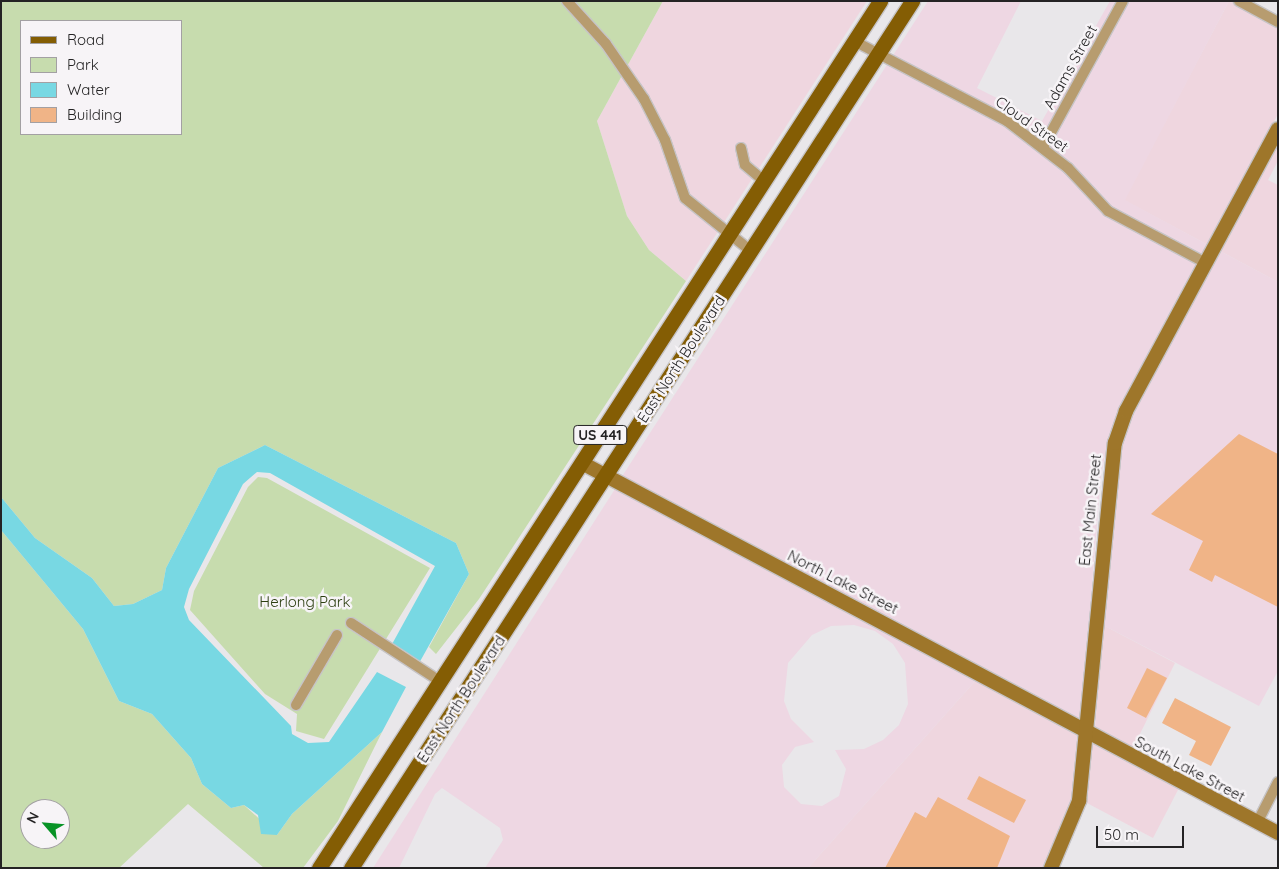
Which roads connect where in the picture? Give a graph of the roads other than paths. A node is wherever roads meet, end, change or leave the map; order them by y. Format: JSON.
{"nodes":[{"id":1,"x":567,"y":1,"type":"edge"},
{"id":2,"x":880,"y":1,"type":"edge"},
{"id":3,"x":912,"y":1,"type":"edge"},
{"id":4,"x":1123,"y":1,"type":"edge"},
{"id":5,"x":1239,"y":1,"type":"edge"},
{"id":6,"x":1278,"y":22,"type":"edge"},
{"id":7,"x":854,"y":41,"type":"junction"},
{"id":8,"x":878,"y":54,"type":"junction"},
{"id":9,"x":1278,"y":128,"type":"edge"},
{"id":10,"x":1043,"y":147,"type":"junction"},
{"id":11,"x":741,"y":148,"type":"dead end"},
{"id":12,"x":764,"y":181,"type":"junction"},
{"id":13,"x":728,"y":236,"type":"junction"},
{"id":14,"x":751,"y":251,"type":"junction"},
{"id":15,"x":1206,"y":263,"type":"junction"},
{"id":16,"x":582,"y":463,"type":"junction"},
{"id":17,"x":605,"y":476,"type":"junction"},
{"id":18,"x":350,"y":624,"type":"dead end"},
{"id":19,"x":337,"y":635,"type":"dead end"},
{"id":20,"x":441,"y":682,"type":"junction"},
{"id":21,"x":462,"y":697,"type":"junction"},
{"id":22,"x":296,"y":704,"type":"dead end"},
{"id":23,"x":1087,"y":731,"type":"junction"},
{"id":24,"x":1278,"y":782,"type":"edge"},
{"id":25,"x":1257,"y":823,"type":"junction"},
{"id":26,"x":1278,"y":833,"type":"edge"},
{"id":27,"x":319,"y":868,"type":"edge"},
{"id":28,"x":351,"y":868,"type":"edge"},
{"id":29,"x":1050,"y":868,"type":"edge"}],
"edges":[{"from":1,"to":13,"type":"street"},
{"from":2,"to":7,"type":"main road","name":"East North Boulevard","number":"US 441"},
{"from":3,"to":8,"type":"main road","name":"East North Boulevard","number":"US 441"},
{"from":4,"to":10,"type":"street","name":"Adams Street"},
{"from":5,"to":6,"type":"street"},
{"from":7,"to":8,"type":"street","name":"Cloud Street"},
{"from":7,"to":12,"type":"main road","name":"East North Boulevard","number":"US 441"},
{"from":8,"to":10,"type":"street","name":"Cloud Street"},
{"from":8,"to":14,"type":"main road","name":"East North Boulevard","number":"US 441"},
{"from":9,"to":15,"type":"street","name":"East Main Street"},
{"from":10,"to":15,"type":"street","name":"Cloud Street"},
{"from":11,"to":12,"type":"street"},
{"from":12,"to":13,"type":"main road","name":"East North Boulevard","number":"US 441"},
{"from":13,"to":14,"type":"street"},
{"from":13,"to":16,"type":"main road","name":"East North Boulevard","number":"US 441"},
{"from":14,"to":17,"type":"main road","name":"East North Boulevard","number":"US 441"},
{"from":15,"to":23,"type":"street","name":"East Main Street"},
{"from":16,"to":17,"type":"street","name":"North Lake Street"},
{"from":16,"to":20,"type":"main road","name":"East North Boulevard","number":"US 441"},
{"from":17,"to":21,"type":"main road","name":"East North Boulevard","number":"US 441"},
{"from":17,"to":23,"type":"street","name":"North Lake Street"},
{"from":18,"to":20,"type":"street"},
{"from":19,"to":22,"type":"street"},
{"from":20,"to":21,"type":"main road"},
{"from":20,"to":27,"type":"main road","name":"East North Boulevard","number":"US 441"},
{"from":21,"to":28,"type":"main road","name":"East North Boulevard","number":"US 441"},
{"from":23,"to":25,"type":"street","name":"South Lake Street"},
{"from":23,"to":29,"type":"street","name":"East Main Street"},
{"from":24,"to":25,"type":"street"},
{"from":25,"to":26,"type":"street","name":"South Lake Street"}]}
